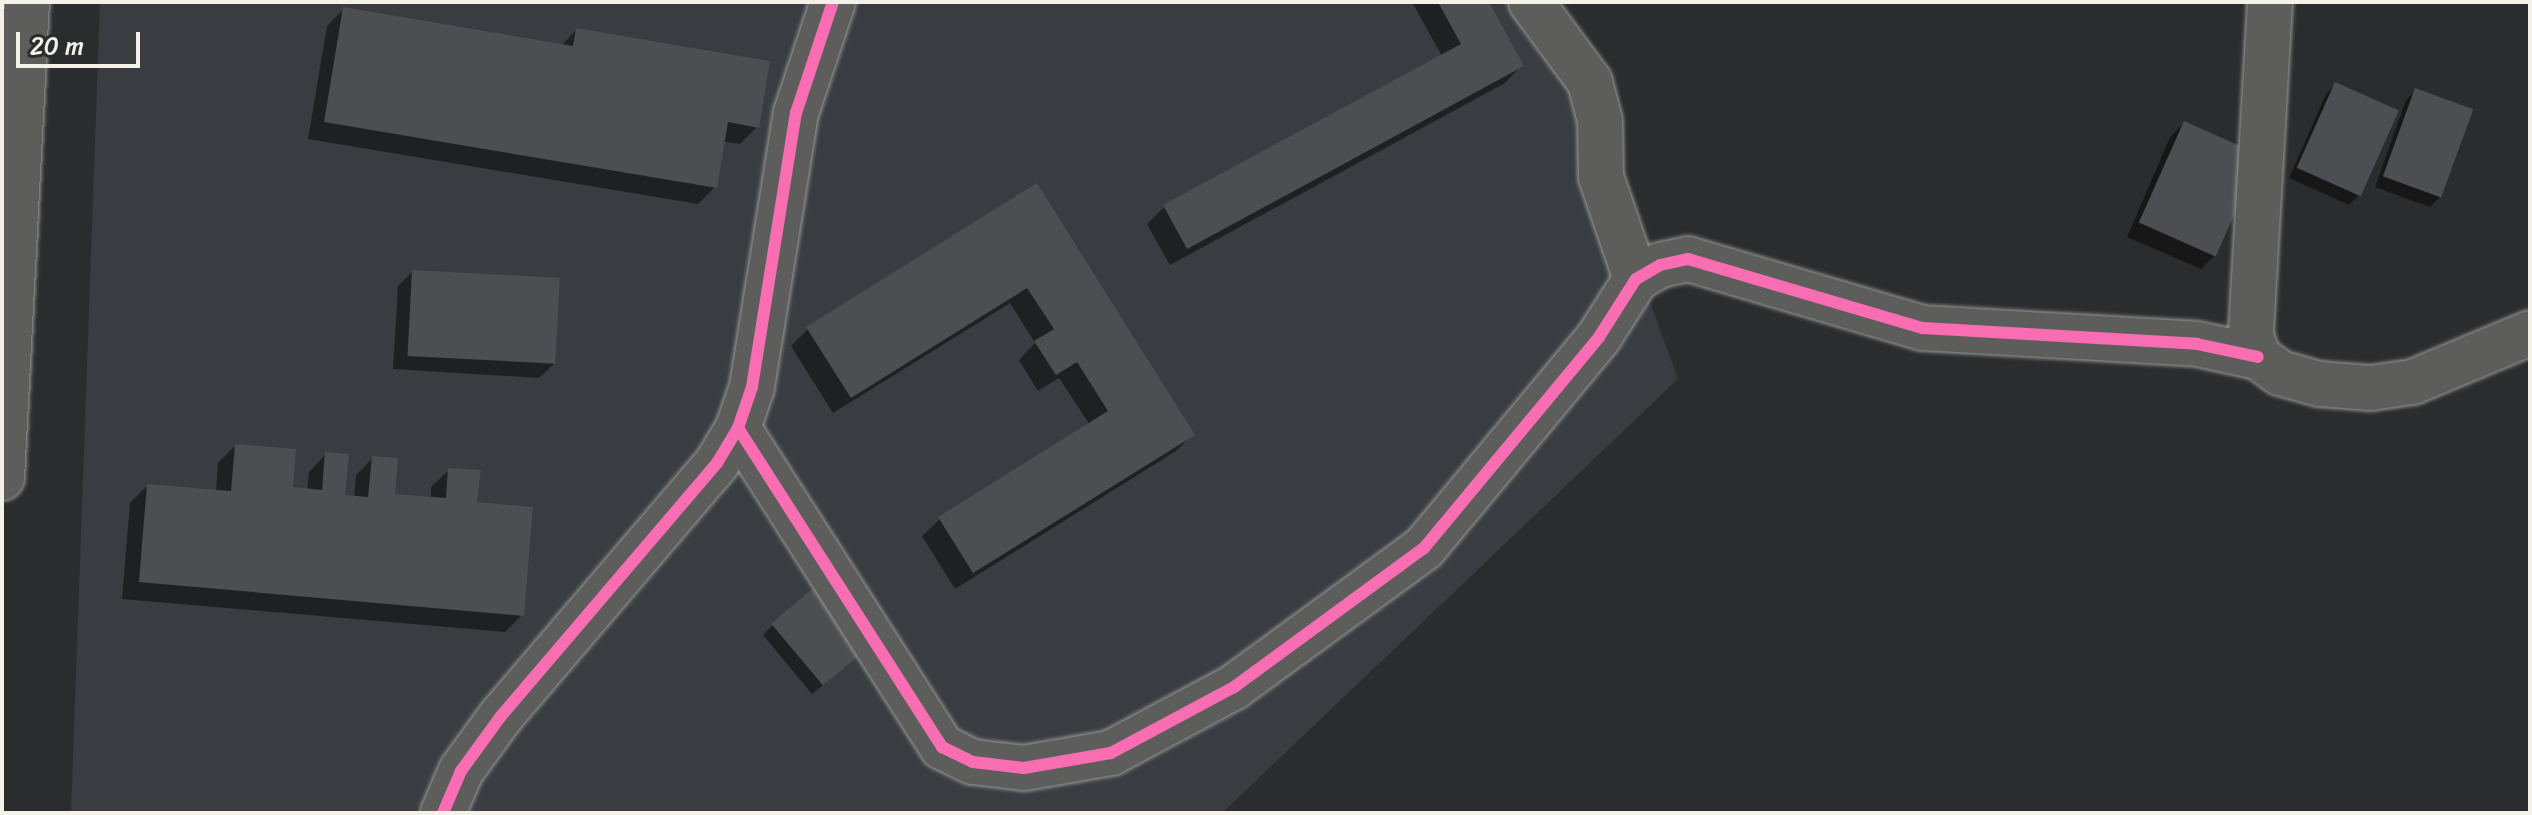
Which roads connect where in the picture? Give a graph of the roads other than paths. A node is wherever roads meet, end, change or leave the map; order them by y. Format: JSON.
{"nodes":[{"id":1,"x":27,"y":2,"type":"edge"},
{"id":2,"x":833,"y":2,"type":"edge"},
{"id":3,"x":1531,"y":2,"type":"edge"},
{"id":4,"x":2270,"y":2,"type":"edge"},
{"id":5,"x":1636,"y":279,"type":"junction"},
{"id":6,"x":2530,"y":333,"type":"edge"},
{"id":7,"x":2258,"y":357,"type":"junction"},
{"id":8,"x":738,"y":428,"type":"junction"},
{"id":9,"x":2,"y":478,"type":"edge"},
{"id":10,"x":443,"y":813,"type":"edge"}],
"edges":[{"from":1,"to":9,"type":"main road"},
{"from":2,"to":8,"type":"main road"},
{"from":3,"to":5,"type":"main road"},
{"from":4,"to":7,"type":"main road"},
{"from":5,"to":7,"type":"main road"},
{"from":5,"to":8,"type":"main road"},
{"from":6,"to":7,"type":"main road"},
{"from":8,"to":10,"type":"main road"}]}
